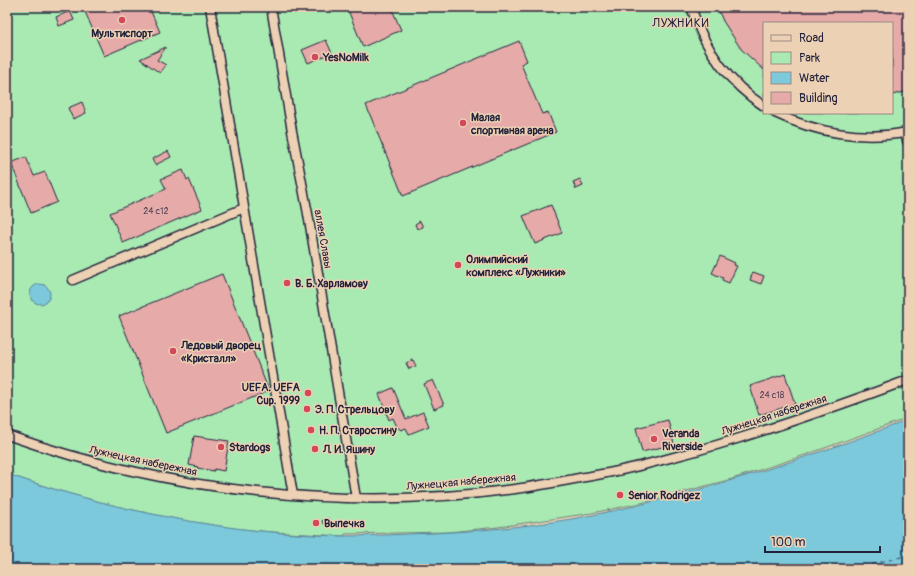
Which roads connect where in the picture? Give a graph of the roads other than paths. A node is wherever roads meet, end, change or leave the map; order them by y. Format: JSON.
{"nodes":[{"id":1,"x":210,"y":7,"type":"edge"},
{"id":2,"x":271,"y":7,"type":"edge"},
{"id":3,"x":691,"y":7,"type":"edge"},
{"id":4,"x":763,"y":105,"type":"edge"},
{"id":5,"x":778,"y":114,"type":"edge"},
{"id":6,"x":906,"y":132,"type":"edge"},
{"id":7,"x":908,"y":143,"type":"edge"},
{"id":8,"x":244,"y":208,"type":"junction"},
{"id":9,"x":73,"y":280,"type":"dead end"},
{"id":10,"x":908,"y":380,"type":"edge"},
{"id":11,"x":7,"y":436,"type":"edge"},
{"id":12,"x":293,"y":495,"type":"junction"},
{"id":13,"x":356,"y":498,"type":"junction"}],
"edges":[{"from":1,"to":8,"type":"street"},
{"from":2,"to":13,"type":"street","name":"аллея Славы"},
{"from":3,"to":4,"type":"street"},
{"from":5,"to":6,"type":"street"},
{"from":6,"to":7,"type":"street"},
{"from":8,"to":9,"type":"street"},
{"from":8,"to":12,"type":"street"},
{"from":10,"to":13,"type":"street","name":"Лужнецкая набережная"},
{"from":11,"to":12,"type":"street","name":"Лужнецкая набережная"},
{"from":12,"to":13,"type":"street","name":"Лужнецкая набережная"}]}
